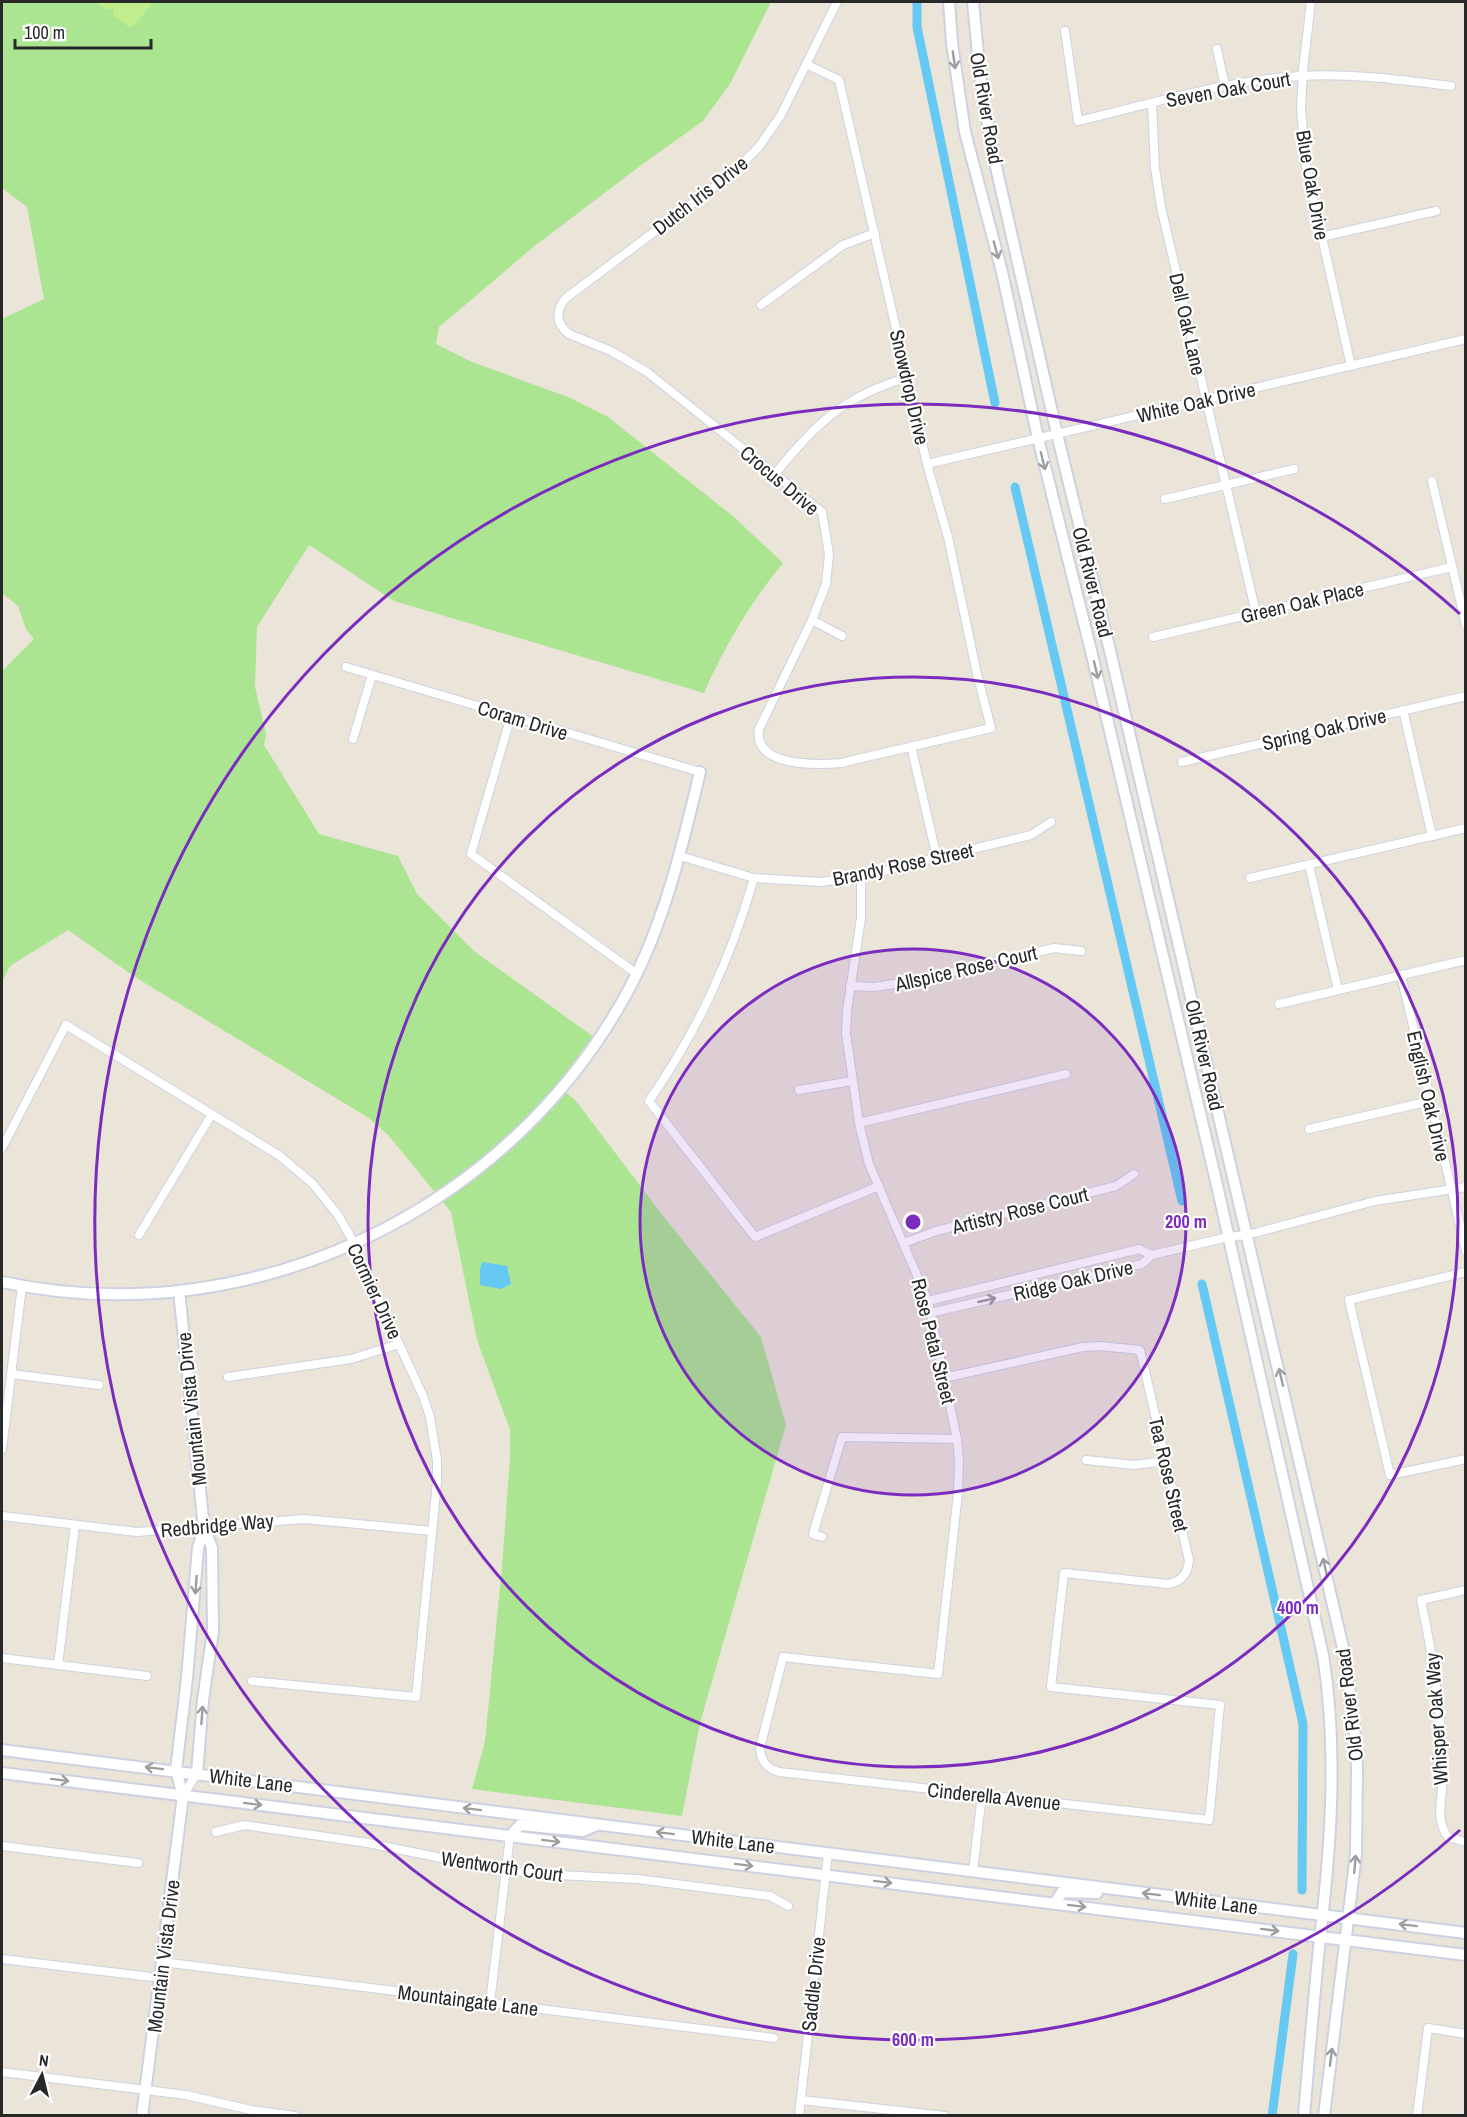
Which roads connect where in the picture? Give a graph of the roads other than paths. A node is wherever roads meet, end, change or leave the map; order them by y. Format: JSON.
{"nodes":[{"id":1,"x":837,"y":2,"type":"edge"},
{"id":2,"x":949,"y":2,"type":"edge"},
{"id":3,"x":973,"y":2,"type":"edge"},
{"id":4,"x":1311,"y":2,"type":"edge"},
{"id":5,"x":1065,"y":31,"type":"dead end"},
{"id":6,"x":1217,"y":49,"type":"dead end"},
{"id":7,"x":806,"y":64,"type":"junction"},
{"id":8,"x":1303,"y":76,"type":"junction"},
{"id":9,"x":1225,"y":86,"type":"junction"},
{"id":10,"x":1451,"y":86,"type":"dead end"},
{"id":11,"x":1152,"y":104,"type":"junction"},
{"id":12,"x":1436,"y":211,"type":"dead end"},
{"id":13,"x":875,"y":233,"type":"junction"},
{"id":14,"x":1321,"y":237,"type":"junction"},
{"id":15,"x":566,"y":298,"type":"joint"},
{"id":16,"x":761,"y":305,"type":"dead end"},
{"id":17,"x":1466,"y":339,"type":"edge"},
{"id":18,"x":1351,"y":366,"type":"junction"},
{"id":19,"x":909,"y":377,"type":"junction"},
{"id":20,"x":1206,"y":400,"type":"junction"},
{"id":21,"x":1057,"y":434,"type":"junction"},
{"id":22,"x":1038,"y":438,"type":"junction"},
{"id":23,"x":927,"y":464,"type":"junction"},
{"id":24,"x":1294,"y":469,"type":"dead end"},
{"id":25,"x":775,"y":474,"type":"junction"},
{"id":26,"x":1432,"y":481,"type":"dead end"},
{"id":27,"x":1226,"y":485,"type":"junction"},
{"id":28,"x":1165,"y":500,"type":"dead end"},
{"id":29,"x":1452,"y":567,"type":"junction"},
{"id":30,"x":1256,"y":613,"type":"junction"},
{"id":31,"x":812,"y":620,"type":"junction"},
{"id":32,"x":1466,"y":625,"type":"edge"},
{"id":33,"x":842,"y":636,"type":"dead end"},
{"id":34,"x":1152,"y":637,"type":"dead end"},
{"id":35,"x":346,"y":667,"type":"dead end"},
{"id":36,"x":372,"y":675,"type":"junction"},
{"id":37,"x":1466,"y":696,"type":"edge"},
{"id":38,"x":1403,"y":710,"type":"junction"},
{"id":39,"x":512,"y":716,"type":"junction"},
{"id":40,"x":353,"y":739,"type":"dead end"},
{"id":41,"x":911,"y":746,"type":"junction"},
{"id":42,"x":1182,"y":762,"type":"dead end"},
{"id":43,"x":700,"y":772,"type":"joint"},
{"id":44,"x":1051,"y":822,"type":"dead end"},
{"id":45,"x":1466,"y":828,"type":"edge"},
{"id":46,"x":1432,"y":836,"type":"junction"},
{"id":47,"x":680,"y":856,"type":"junction"},
{"id":48,"x":937,"y":858,"type":"junction"},
{"id":49,"x":1309,"y":865,"type":"junction"},
{"id":50,"x":861,"y":876,"type":"junction"},
{"id":51,"x":754,"y":878,"type":"junction"},
{"id":52,"x":1250,"y":878,"type":"dead end"},
{"id":53,"x":1082,"y":951,"type":"dead end"},
{"id":54,"x":1466,"y":960,"type":"edge"},
{"id":55,"x":637,"y":974,"type":"junction"},
{"id":56,"x":1401,"y":975,"type":"junction"},
{"id":57,"x":850,"y":986,"type":"junction"},
{"id":58,"x":1338,"y":990,"type":"junction"},
{"id":59,"x":1279,"y":1004,"type":"dead end"},
{"id":60,"x":1066,"y":1074,"type":"dead end"},
{"id":61,"x":852,"y":1081,"type":"junction"},
{"id":62,"x":799,"y":1090,"type":"dead end"},
{"id":63,"x":1430,"y":1101,"type":"junction"},
{"id":64,"x":212,"y":1114,"type":"junction"},
{"id":65,"x":859,"y":1123,"type":"junction"},
{"id":66,"x":1309,"y":1129,"type":"dead end"},
{"id":67,"x":2,"y":1149,"type":"edge"},
{"id":68,"x":1134,"y":1174,"type":"dead end"},
{"id":69,"x":879,"y":1186,"type":"junction"},
{"id":70,"x":1466,"y":1187,"type":"edge"},
{"id":71,"x":1451,"y":1188,"type":"junction"},
{"id":72,"x":139,"y":1235,"type":"dead end"},
{"id":73,"x":1247,"y":1235,"type":"junction"},
{"id":74,"x":1228,"y":1237,"type":"junction"},
{"id":75,"x":904,"y":1243,"type":"junction"},
{"id":76,"x":354,"y":1245,"type":"junction"},
{"id":77,"x":1466,"y":1251,"type":"edge"},
{"id":78,"x":1152,"y":1255,"type":"junction"},
{"id":79,"x":1466,"y":1272,"type":"edge"},
{"id":80,"x":2,"y":1282,"type":"edge"},
{"id":81,"x":22,"y":1286,"type":"junction"},
{"id":82,"x":179,"y":1291,"type":"junction"},
{"id":83,"x":928,"y":1301,"type":"junction"},
{"id":84,"x":930,"y":1313,"type":"junction"},
{"id":85,"x":399,"y":1344,"type":"junction"},
{"id":86,"x":11,"y":1374,"type":"junction"},
{"id":87,"x":228,"y":1377,"type":"dead end"},
{"id":88,"x":944,"y":1378,"type":"junction"},
{"id":89,"x":99,"y":1385,"type":"dead end"},
{"id":90,"x":957,"y":1439,"type":"junction"},
{"id":91,"x":2,"y":1449,"type":"edge"},
{"id":92,"x":1466,"y":1459,"type":"edge"},
{"id":93,"x":1086,"y":1460,"type":"dead end"},
{"id":94,"x":1166,"y":1461,"type":"junction"},
{"id":95,"x":2,"y":1516,"type":"edge"},
{"id":96,"x":75,"y":1525,"type":"junction"},
{"id":97,"x":204,"y":1527,"type":"junction"},
{"id":98,"x":432,"y":1531,"type":"junction"},
{"id":99,"x":822,"y":1537,"type":"dead end"},
{"id":100,"x":1466,"y":1590,"type":"edge"},
{"id":101,"x":2,"y":1658,"type":"edge"},
{"id":102,"x":58,"y":1665,"type":"junction"},
{"id":103,"x":147,"y":1676,"type":"dead end"},
{"id":104,"x":252,"y":1681,"type":"dead end"},
{"id":105,"x":2,"y":1750,"type":"edge"},
{"id":106,"x":176,"y":1770,"type":"junction"},
{"id":107,"x":779,"y":1772,"type":"joint"},
{"id":108,"x":2,"y":1773,"type":"edge"},
{"id":109,"x":197,"y":1773,"type":"junction"},
{"id":110,"x":982,"y":1794,"type":"junction"},
{"id":111,"x":183,"y":1796,"type":"junction"},
{"id":112,"x":1209,"y":1820,"type":"joint"},
{"id":113,"x":597,"y":1825,"type":"junction"},
{"id":114,"x":216,"y":1832,"type":"dead end"},
{"id":115,"x":510,"y":1836,"type":"junction"},
{"id":116,"x":1466,"y":1842,"type":"edge"},
{"id":117,"x":2,"y":1846,"type":"edge"},
{"id":118,"x":828,"y":1853,"type":"junction"},
{"id":119,"x":138,"y":1863,"type":"dead end"},
{"id":120,"x":507,"y":1870,"type":"junction"},
{"id":121,"x":972,"y":1871,"type":"junction"},
{"id":122,"x":825,"y":1875,"type":"junction"},
{"id":123,"x":1120,"y":1890,"type":"junction"},
{"id":124,"x":1054,"y":1903,"type":"junction"},
{"id":125,"x":788,"y":1906,"type":"dead end"},
{"id":126,"x":1323,"y":1915,"type":"junction"},
{"id":127,"x":1348,"y":1918,"type":"junction"},
{"id":128,"x":1466,"y":1933,"type":"edge"},
{"id":129,"x":1320,"y":1937,"type":"junction"},
{"id":130,"x":1346,"y":1940,"type":"junction"},
{"id":131,"x":1466,"y":1955,"type":"edge"},
{"id":132,"x":2,"y":1959,"type":"edge"},
{"id":133,"x":162,"y":1962,"type":"junction"},
{"id":134,"x":160,"y":1978,"type":"junction"},
{"id":135,"x":490,"y":2003,"type":"junction"},
{"id":136,"x":1466,"y":2034,"type":"edge"},
{"id":137,"x":774,"y":2038,"type":"dead end"},
{"id":138,"x":2,"y":2072,"type":"edge"},
{"id":139,"x":145,"y":2090,"type":"junction"},
{"id":140,"x":801,"y":2100,"type":"junction"},
{"id":141,"x":142,"y":2115,"type":"edge"},
{"id":142,"x":295,"y":2115,"type":"edge"},
{"id":143,"x":799,"y":2115,"type":"edge"},
{"id":144,"x":945,"y":2115,"type":"edge"},
{"id":145,"x":1304,"y":2115,"type":"edge"},
{"id":146,"x":1324,"y":2115,"type":"edge"},
{"id":147,"x":1417,"y":2115,"type":"edge"}],
"edges":[{"from":1,"to":7,"type":"street","name":"Dutch Iris Drive"},
{"from":2,"to":22,"type":"main road","name":"Old River Road","one_way":true},
{"from":3,"to":21,"type":"main road","name":"Old River Road"},
{"from":4,"to":8,"type":"street","name":"Blue Oak Drive"},
{"from":5,"to":11,"type":"street","name":"Seven Oak Court"},
{"from":6,"to":9,"type":"street"},
{"from":7,"to":13,"type":"street","name":"Snowdrop Drive"},
{"from":7,"to":15,"type":"street","name":"Dutch Iris Drive"},
{"from":8,"to":9,"type":"street","name":"Seven Oak Court"},
{"from":8,"to":10,"type":"street","name":"Seven Oak Court"},
{"from":8,"to":14,"type":"street","name":"Blue Oak Drive"},
{"from":9,"to":11,"type":"street","name":"Seven Oak Court"},
{"from":11,"to":20,"type":"street","name":"Dell Oak Lane"},
{"from":12,"to":14,"type":"street"},
{"from":13,"to":16,"type":"street"},
{"from":13,"to":19,"type":"street","name":"Snowdrop Drive"},
{"from":14,"to":18,"type":"street","name":"Blue Oak Drive"},
{"from":15,"to":25,"type":"street","name":"Crocus Drive"},
{"from":17,"to":18,"type":"street","name":"White Oak Drive"},
{"from":18,"to":20,"type":"street","name":"White Oak Drive"},
{"from":19,"to":23,"type":"street","name":"Snowdrop Drive"},
{"from":19,"to":25,"type":"street"},
{"from":20,"to":21,"type":"street","name":"White Oak Drive"},
{"from":20,"to":27,"type":"street","name":"Dell Oak Lane"},
{"from":21,"to":22,"type":"street","name":"White Oak Drive"},
{"from":21,"to":73,"type":"main road","name":"Old River Road"},
{"from":22,"to":23,"type":"street","name":"White Oak Drive"},
{"from":22,"to":74,"type":"main road","name":"Old River Road","one_way":true},
{"from":23,"to":41,"type":"street","name":"Snowdrop Drive"},
{"from":24,"to":27,"type":"street"},
{"from":25,"to":31,"type":"street","name":"Crocus Drive"},
{"from":26,"to":29,"type":"street"},
{"from":27,"to":28,"type":"street"},
{"from":27,"to":30,"type":"street","name":"Dell Oak Lane"},
{"from":29,"to":30,"type":"street","name":"Green Oak Place"},
{"from":29,"to":32,"type":"street"},
{"from":30,"to":34,"type":"street","name":"Green Oak Place"},
{"from":31,"to":33,"type":"street"},
{"from":31,"to":41,"type":"street","name":"Crocus Drive"},
{"from":35,"to":36,"type":"street","name":"Coram Drive"},
{"from":36,"to":39,"type":"street","name":"Coram Drive"},
{"from":36,"to":40,"type":"street"},
{"from":37,"to":38,"type":"street","name":"Spring Oak Drive"},
{"from":38,"to":42,"type":"street","name":"Spring Oak Drive"},
{"from":38,"to":46,"type":"street"},
{"from":39,"to":43,"type":"street","name":"Coram Drive"},
{"from":39,"to":55,"type":"street"},
{"from":41,"to":48,"type":"street"},
{"from":43,"to":47,"type":"main road"},
{"from":44,"to":48,"type":"street","name":"Brandy Rose Street"},
{"from":45,"to":46,"type":"street"},
{"from":46,"to":49,"type":"street"},
{"from":47,"to":51,"type":"street","name":"Brandy Rose Street"},
{"from":47,"to":55,"type":"main road"},
{"from":48,"to":50,"type":"street","name":"Brandy Rose Street"},
{"from":49,"to":52,"type":"street"},
{"from":49,"to":58,"type":"street"},
{"from":50,"to":51,"type":"street","name":"Brandy Rose Street"},
{"from":50,"to":57,"type":"street","name":"Rose Petal Street"},
{"from":51,"to":69,"type":"street"},
{"from":53,"to":57,"type":"street","name":"Allspice Rose Court"},
{"from":54,"to":56,"type":"street"},
{"from":55,"to":76,"type":"main road"},
{"from":56,"to":58,"type":"street"},
{"from":56,"to":63,"type":"street","name":"English Oak Drive"},
{"from":57,"to":61,"type":"street","name":"Rose Petal Street"},
{"from":58,"to":59,"type":"street"},
{"from":60,"to":65,"type":"street"},
{"from":61,"to":62,"type":"street"},
{"from":61,"to":65,"type":"street","name":"Rose Petal Street"},
{"from":63,"to":66,"type":"street"},
{"from":63,"to":71,"type":"street","name":"English Oak Drive"},
{"from":64,"to":67,"type":"street","name":"Cormier Drive"},
{"from":64,"to":72,"type":"street"},
{"from":64,"to":76,"type":"street","name":"Cormier Drive"},
{"from":65,"to":69,"type":"street","name":"Rose Petal Street"},
{"from":68,"to":75,"type":"street","name":"Artistry Rose Court"},
{"from":69,"to":75,"type":"street","name":"Rose Petal Street"},
{"from":70,"to":71,"type":"street","name":"Ridge Oak Drive"},
{"from":71,"to":73,"type":"street","name":"Ridge Oak Drive"},
{"from":71,"to":77,"type":"street","name":"English Oak Drive"},
{"from":73,"to":74,"type":"street","name":"Ridge Oak Drive"},
{"from":127,"to":73,"type":"main road","name":"Old River Road","one_way":true},
{"from":74,"to":78,"type":"street","name":"Ridge Oak Drive"},
{"from":74,"to":126,"type":"main road","name":"Old River Road"},
{"from":75,"to":83,"type":"street","name":"Rose Petal Street"},
{"from":76,"to":82,"type":"main road"},
{"from":76,"to":85,"type":"street","name":"Cormier Drive"},
{"from":78,"to":83,"type":"street","name":"Ridge Oak Drive"},
{"from":84,"to":78,"type":"street","name":"Ridge Oak Drive","one_way":true},
{"from":79,"to":92,"type":"street"},
{"from":80,"to":81,"type":"main road"},
{"from":81,"to":82,"type":"main road"},
{"from":81,"to":86,"type":"street"},
{"from":82,"to":97,"type":"main road","name":"Mountain Vista Drive"},
{"from":83,"to":84,"type":"street","name":"Rose Petal Street"},
{"from":84,"to":88,"type":"street","name":"Rose Petal Street"},
{"from":85,"to":87,"type":"street"},
{"from":85,"to":98,"type":"street","name":"Cormier Drive"},
{"from":86,"to":89,"type":"street"},
{"from":86,"to":91,"type":"street"},
{"from":88,"to":90,"type":"street","name":"Rose Petal Street"},
{"from":88,"to":94,"type":"street","name":"Tea Rose Street"},
{"from":90,"to":99,"type":"street"},
{"from":90,"to":107,"type":"street","name":"Rose Petal Street"},
{"from":93,"to":94,"type":"street"},
{"from":94,"to":112,"type":"street","name":"Tea Rose Street"},
{"from":95,"to":96,"type":"street","name":"Redbridge Way"},
{"from":96,"to":97,"type":"street","name":"Redbridge Way"},
{"from":96,"to":102,"type":"street"},
{"from":97,"to":98,"type":"street","name":"Redbridge Way"},
{"from":97,"to":106,"type":"main road","name":"Mountain Vista Drive","one_way":true},
{"from":109,"to":97,"type":"main road","name":"Mountain Vista Drive","one_way":true},
{"from":98,"to":104,"type":"street","name":"Cormier Drive"},
{"from":100,"to":116,"type":"street","name":"Whisper Oak Way"},
{"from":101,"to":102,"type":"street"},
{"from":102,"to":103,"type":"street"},
{"from":106,"to":105,"type":"main road","name":"White Lane","one_way":true},
{"from":106,"to":109,"type":"main road","name":"White Lane"},
{"from":106,"to":111,"type":"main road","name":"Mountain Vista Drive"},
{"from":107,"to":110,"type":"street","name":"Cinderella Avenue"},
{"from":108,"to":111,"type":"main road","name":"White Lane","one_way":true},
{"from":109,"to":111,"type":"street","name":"Mountain Vista Drive"},
{"from":113,"to":109,"type":"main road","name":"White Lane","one_way":true},
{"from":110,"to":112,"type":"street","name":"Cinderella Avenue"},
{"from":110,"to":121,"type":"street"},
{"from":111,"to":115,"type":"main road","name":"White Lane","one_way":true},
{"from":111,"to":133,"type":"main road","name":"Mountain Vista Drive"},
{"from":113,"to":115,"type":"main road"},
{"from":118,"to":113,"type":"main road","name":"White Lane","one_way":true},
{"from":114,"to":120,"type":"street","name":"Wentworth Court"},
{"from":115,"to":120,"type":"street"},
{"from":115,"to":122,"type":"main road","name":"White Lane","one_way":true},
{"from":117,"to":119,"type":"street"},
{"from":118,"to":121,"type":"main road","name":"White Lane"},
{"from":118,"to":122,"type":"street","name":"Saddle Drive"},
{"from":120,"to":125,"type":"street","name":"Wentworth Court"},
{"from":120,"to":135,"type":"street"},
{"from":121,"to":123,"type":"main road","name":"White Lane"},
{"from":122,"to":124,"type":"main road","name":"White Lane","one_way":true},
{"from":122,"to":140,"type":"street","name":"Saddle Drive"},
{"from":123,"to":124,"type":"main road"},
{"from":126,"to":123,"type":"main road","name":"White Lane","one_way":true},
{"from":124,"to":129,"type":"main road","name":"White Lane","one_way":true},
{"from":126,"to":127,"type":"main road","name":"White Lane"},
{"from":126,"to":129,"type":"main road","name":"Old River Road"},
{"from":128,"to":127,"type":"main road","name":"White Lane","one_way":true},
{"from":127,"to":130,"type":"main road","name":"Old River Road"},
{"from":129,"to":130,"type":"main road","name":"White Lane"},
{"from":129,"to":145,"type":"main road","name":"Old River Road"},
{"from":130,"to":131,"type":"main road","name":"White Lane"},
{"from":146,"to":130,"type":"main road","name":"Old River Road","one_way":true},
{"from":132,"to":134,"type":"street"},
{"from":133,"to":134,"type":"main road","name":"Mountain Vista Drive"},
{"from":133,"to":135,"type":"street","name":"Mountaingate Lane"},
{"from":134,"to":139,"type":"main road","name":"Mountain Vista Drive"},
{"from":135,"to":137,"type":"street","name":"Mountaingate Lane"},
{"from":136,"to":147,"type":"street"},
{"from":138,"to":139,"type":"street"},
{"from":139,"to":141,"type":"main road","name":"Mountain Vista Drive"},
{"from":139,"to":142,"type":"street"},
{"from":140,"to":143,"type":"street","name":"Saddle Drive"},
{"from":140,"to":144,"type":"street"}]}
